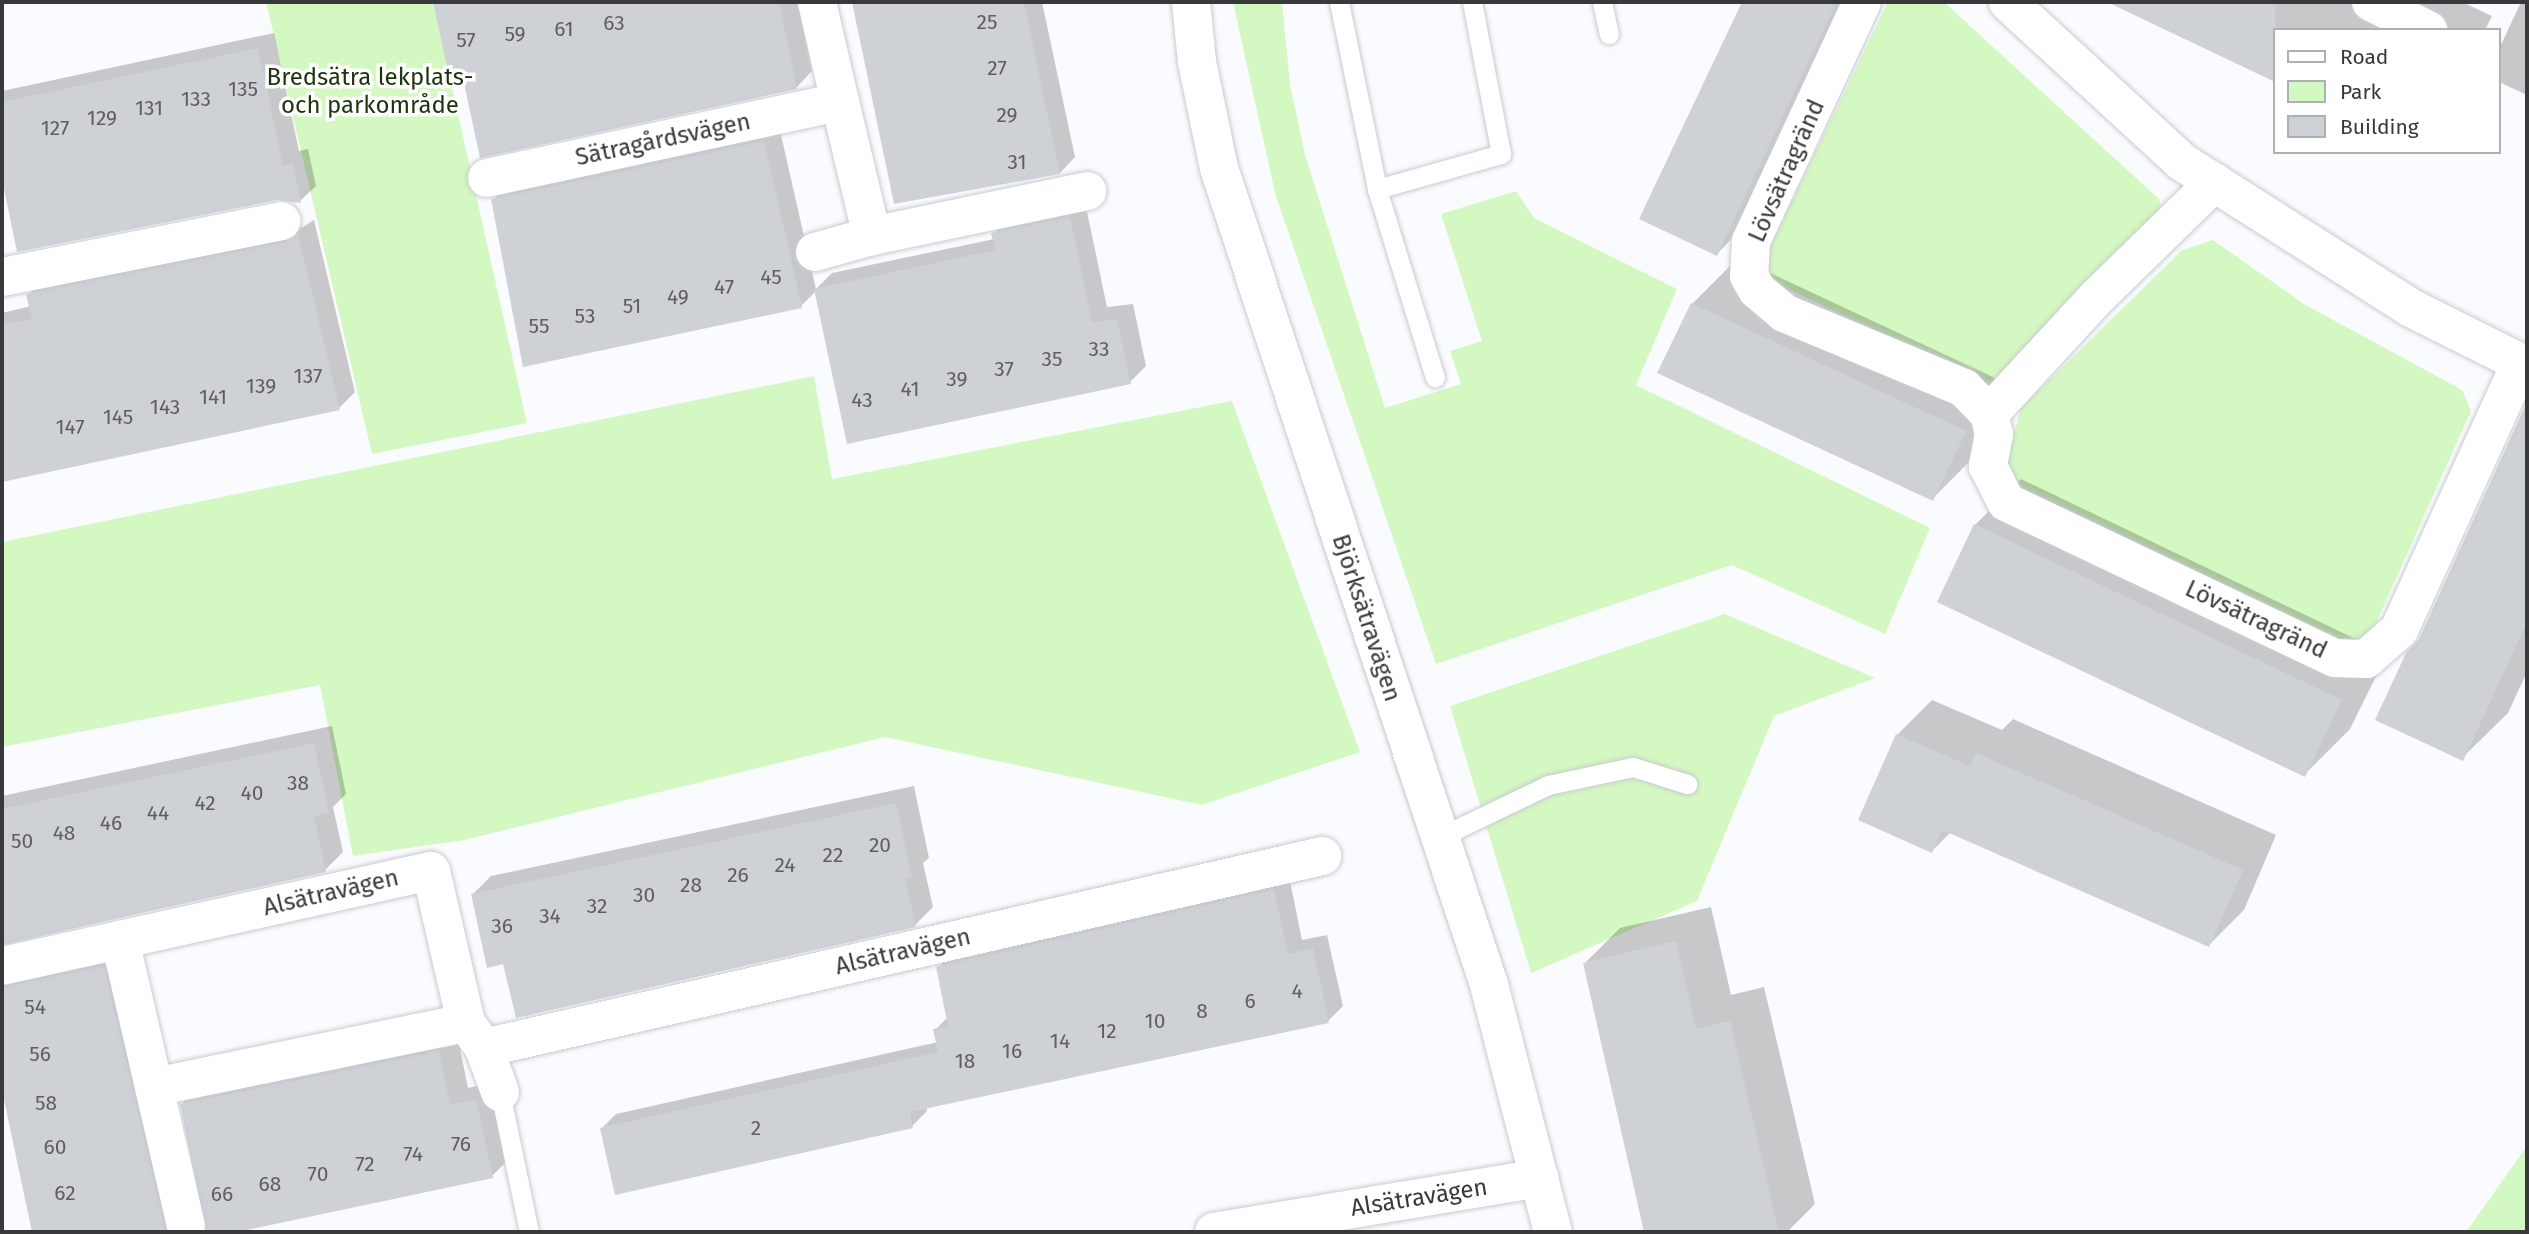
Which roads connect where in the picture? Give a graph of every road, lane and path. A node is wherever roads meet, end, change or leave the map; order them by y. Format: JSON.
{"nodes":[{"id":1,"x":817,"y":2,"type":"edge"},
{"id":2,"x":1191,"y":2,"type":"edge"},
{"id":3,"x":1339,"y":2,"type":"edge"},
{"id":4,"x":1472,"y":2,"type":"edge"},
{"id":5,"x":1602,"y":2,"type":"edge"},
{"id":6,"x":1861,"y":2,"type":"edge"},
{"id":7,"x":2008,"y":2,"type":"edge"},
{"id":8,"x":2371,"y":2,"type":"edge"},
{"id":9,"x":2424,"y":28,"type":"edge"},
{"id":10,"x":1609,"y":34,"type":"dead end"},
{"id":11,"x":839,"y":102,"type":"junction"},
{"id":12,"x":487,"y":178,"type":"dead end"},
{"id":13,"x":2216,"y":182,"type":"junction"},
{"id":14,"x":1377,"y":189,"type":"junction"},
{"id":15,"x":1087,"y":191,"type":"dead end"},
{"id":16,"x":281,"y":221,"type":"dead end"},
{"id":17,"x":872,"y":236,"type":"junction"},
{"id":18,"x":815,"y":252,"type":"dead end"},
{"id":19,"x":2,"y":277,"type":"edge"},
{"id":20,"x":2524,"y":365,"type":"edge"},
{"id":21,"x":1435,"y":377,"type":"dead end"},
{"id":22,"x":1989,"y":414,"type":"junction"},
{"id":23,"x":1687,"y":784,"type":"dead end"},
{"id":24,"x":1440,"y":836,"type":"junction"},
{"id":25,"x":1322,"y":856,"type":"dead end"},
{"id":26,"x":120,"y":940,"type":"junction"},
{"id":27,"x":2,"y":966,"type":"edge"},
{"id":28,"x":475,"y":1036,"type":"junction"},
{"id":29,"x":154,"y":1087,"type":"junction"},
{"id":30,"x":500,"y":1092,"type":"joint"},
{"id":31,"x":1540,"y":1178,"type":"junction"},
{"id":32,"x":186,"y":1225,"type":"dead end"},
{"id":33,"x":529,"y":1232,"type":"edge"},
{"id":34,"x":1214,"y":1232,"type":"edge"},
{"id":35,"x":1553,"y":1232,"type":"edge"}],
"edges":[{"from":1,"to":11,"type":"street"},
{"from":2,"to":24,"type":"street","name":"Björksätravägen"},
{"from":3,"to":14,"type":"lane"},
{"from":4,"to":14,"type":"lane"},
{"from":5,"to":10,"type":"lane"},
{"from":6,"to":22,"type":"street","name":"Lövsätragränd"},
{"from":7,"to":13,"type":"street","name":"Lövsätragränd"},
{"from":8,"to":9,"type":"street"},
{"from":11,"to":12,"type":"street","name":"Sätragårdsvägen"},
{"from":11,"to":17,"type":"street"},
{"from":13,"to":20,"type":"street","name":"Lövsätragränd"},
{"from":13,"to":22,"type":"street"},
{"from":14,"to":21,"type":"lane"},
{"from":15,"to":17,"type":"street"},
{"from":16,"to":19,"type":"street"},
{"from":17,"to":18,"type":"street"},
{"from":20,"to":22,"type":"street","name":"Lövsätragränd"},
{"from":23,"to":24,"type":"lane"},
{"from":24,"to":31,"type":"street","name":"Björksätravägen"},
{"from":25,"to":28,"type":"street","name":"Alsätravägen"},
{"from":26,"to":27,"type":"street","name":"Alsätravägen"},
{"from":26,"to":28,"type":"street","name":"Alsätravägen"},
{"from":26,"to":29,"type":"street"},
{"from":28,"to":29,"type":"street","name":"Alsätravägen"},
{"from":28,"to":30,"type":"street","name":"Alsätravägen"},
{"from":29,"to":32,"type":"street"},
{"from":30,"to":33,"type":"lane"},
{"from":31,"to":34,"type":"street","name":"Alsätravägen"},
{"from":31,"to":35,"type":"street","name":"Björksätravägen"}]}
